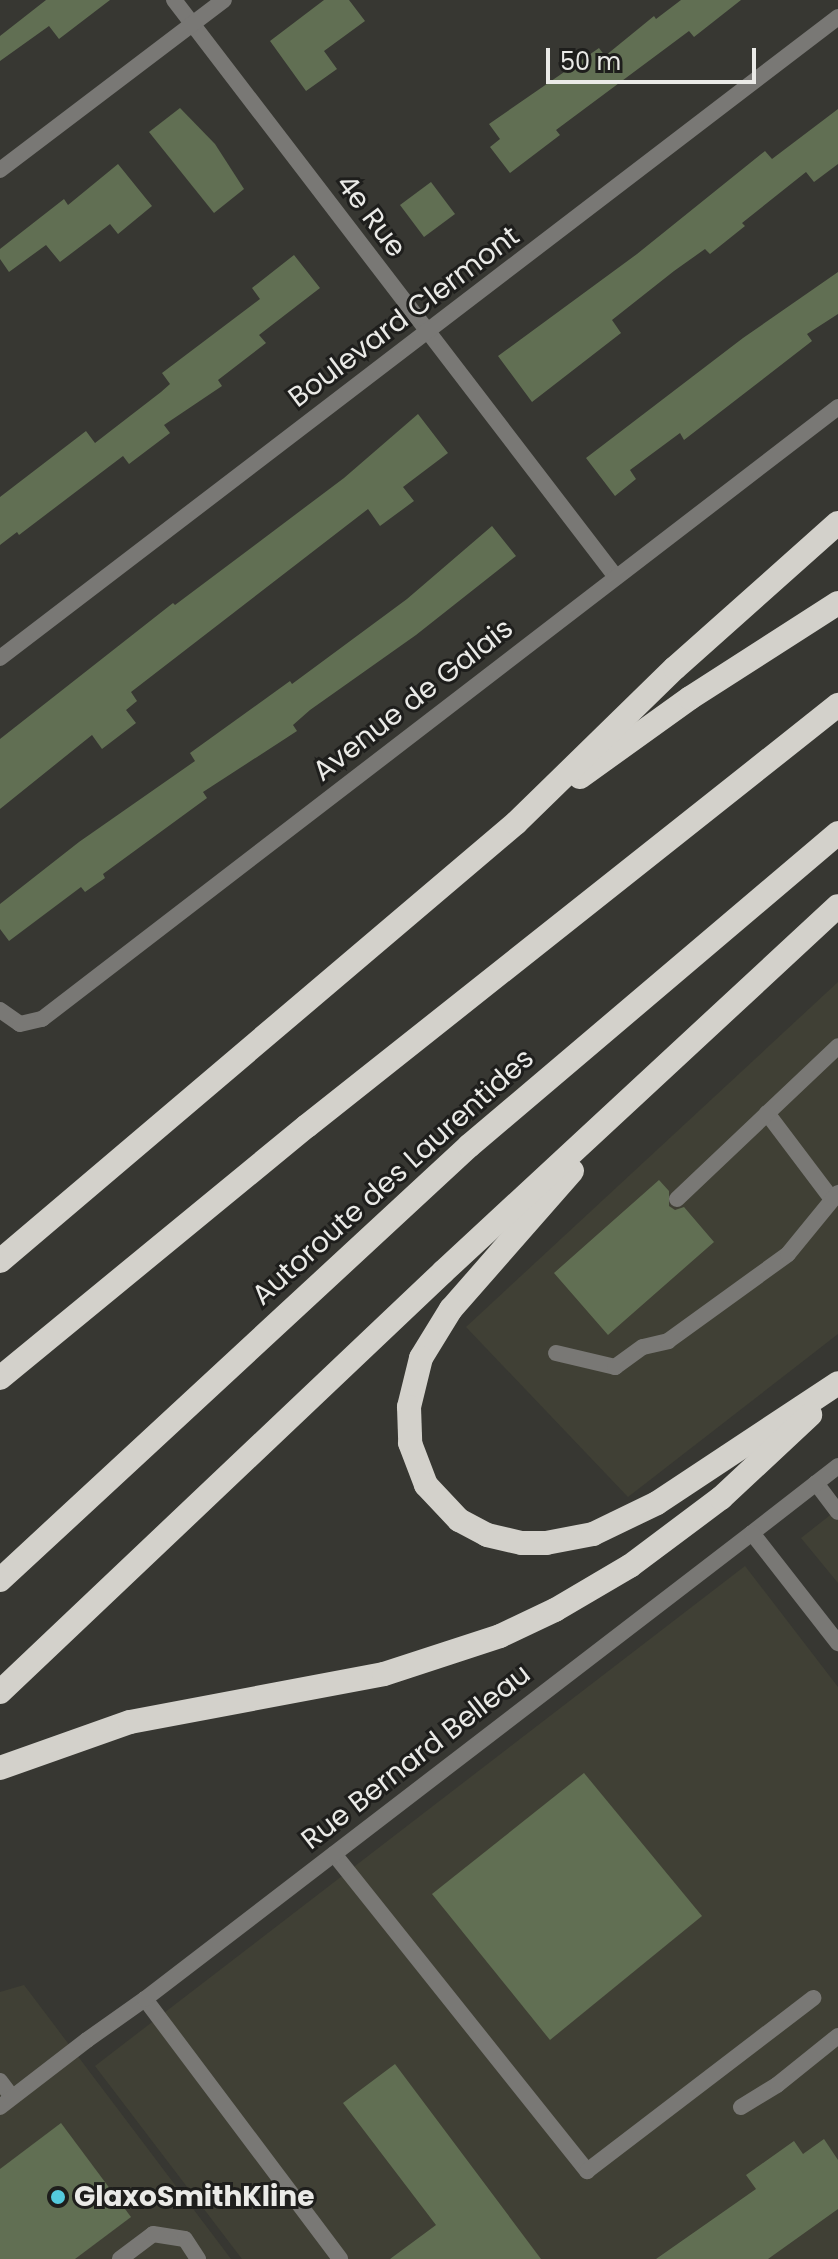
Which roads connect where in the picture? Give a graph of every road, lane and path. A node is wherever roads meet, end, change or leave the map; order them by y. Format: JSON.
{"nodes":[{"id":1,"x":174,"y":0,"type":"edge"},
{"id":2,"x":224,"y":0,"type":"edge"},
{"id":3,"x":838,"y":17,"type":"edge"},
{"id":4,"x":192,"y":25,"type":"junction"},
{"id":5,"x":0,"y":170,"type":"edge"},
{"id":6,"x":428,"y":332,"type":"junction"},
{"id":7,"x":838,"y":407,"type":"edge"},
{"id":8,"x":838,"y":523,"type":"edge"},
{"id":9,"x":616,"y":577,"type":"junction"},
{"id":10,"x":838,"y":603,"type":"edge"},
{"id":11,"x":0,"y":658,"type":"edge"},
{"id":12,"x":838,"y":705,"type":"edge"},
{"id":13,"x":516,"y":823,"type":"junction"},
{"id":14,"x":838,"y":833,"type":"edge"},
{"id":15,"x":838,"y":906,"type":"edge"},
{"id":16,"x":0,"y":1010,"type":"edge"},
{"id":17,"x":838,"y":1046,"type":"edge"},
{"id":18,"x":650,"y":1080,"type":"junction"},
{"id":19,"x":767,"y":1113,"type":"junction"},
{"id":20,"x":834,"y":1196,"type":"edge"},
{"id":21,"x":677,"y":1199,"type":"dead end"},
{"id":22,"x":0,"y":1261,"type":"edge"},
{"id":23,"x":556,"y":1353,"type":"dead end"},
{"id":24,"x":0,"y":1378,"type":"edge"},
{"id":25,"x":838,"y":1386,"type":"edge"},
{"id":26,"x":838,"y":1466,"type":"edge"},
{"id":27,"x":816,"y":1483,"type":"junction"},
{"id":28,"x":838,"y":1512,"type":"edge"},
{"id":29,"x":752,"y":1533,"type":"junction"},
{"id":30,"x":0,"y":1580,"type":"edge"},
{"id":31,"x":838,"y":1643,"type":"edge"},
{"id":32,"x":0,"y":1692,"type":"edge"},
{"id":33,"x":0,"y":1768,"type":"edge"},
{"id":34,"x":334,"y":1854,"type":"junction"},
{"id":35,"x":813,"y":1998,"type":"dead end"},
{"id":36,"x":145,"y":1999,"type":"junction"},
{"id":37,"x":838,"y":2036,"type":"edge"},
{"id":38,"x":0,"y":2081,"type":"edge"},
{"id":39,"x":6,"y":2102,"type":"edge"},
{"id":40,"x":741,"y":2107,"type":"dead end"},
{"id":41,"x":120,"y":2259,"type":"edge"},
{"id":42,"x":198,"y":2259,"type":"edge"},
{"id":43,"x":340,"y":2259,"type":"edge"}],
"edges":[{"from":1,"to":4,"type":"street","name":"4e Rue"},
{"from":2,"to":4,"type":"street"},
{"from":3,"to":6,"type":"street","name":"Boulevard Clermont"},
{"from":4,"to":5,"type":"street"},
{"from":4,"to":6,"type":"street","name":"4e Rue"},
{"from":6,"to":9,"type":"street","name":"4e Rue"},
{"from":6,"to":11,"type":"street","name":"Boulevard Clermont"},
{"from":7,"to":9,"type":"street","name":"Avenue de Galais"},
{"from":8,"to":13,"type":"highway"},
{"from":9,"to":16,"type":"street","name":"Avenue de Galais"},
{"from":10,"to":13,"type":"highway"},
{"from":12,"to":24,"type":"highway"},
{"from":13,"to":22,"type":"highway"},
{"from":14,"to":30,"type":"highway","name":"Autoroute des Laurentides"},
{"from":15,"to":18,"type":"highway"},
{"from":17,"to":19,"type":"street"},
{"from":18,"to":25,"type":"highway"},
{"from":18,"to":32,"type":"highway"},
{"from":19,"to":20,"type":"street"},
{"from":19,"to":21,"type":"street"},
{"from":20,"to":23,"type":"street"},
{"from":25,"to":33,"type":"highway"},
{"from":26,"to":27,"type":"street","name":"Rue Bernard Belleau"},
{"from":27,"to":28,"type":"street"},
{"from":27,"to":29,"type":"street","name":"Rue Bernard Belleau"},
{"from":29,"to":31,"type":"street"},
{"from":29,"to":34,"type":"street","name":"Rue Bernard Belleau"},
{"from":34,"to":35,"type":"street"},
{"from":34,"to":36,"type":"street","name":"Rue Bernard Belleau"},
{"from":36,"to":39,"type":"street","name":"Rue Bernard Belleau"},
{"from":36,"to":43,"type":"street"},
{"from":37,"to":40,"type":"street"},
{"from":38,"to":39,"type":"street"},
{"from":41,"to":42,"type":"street"}]}
